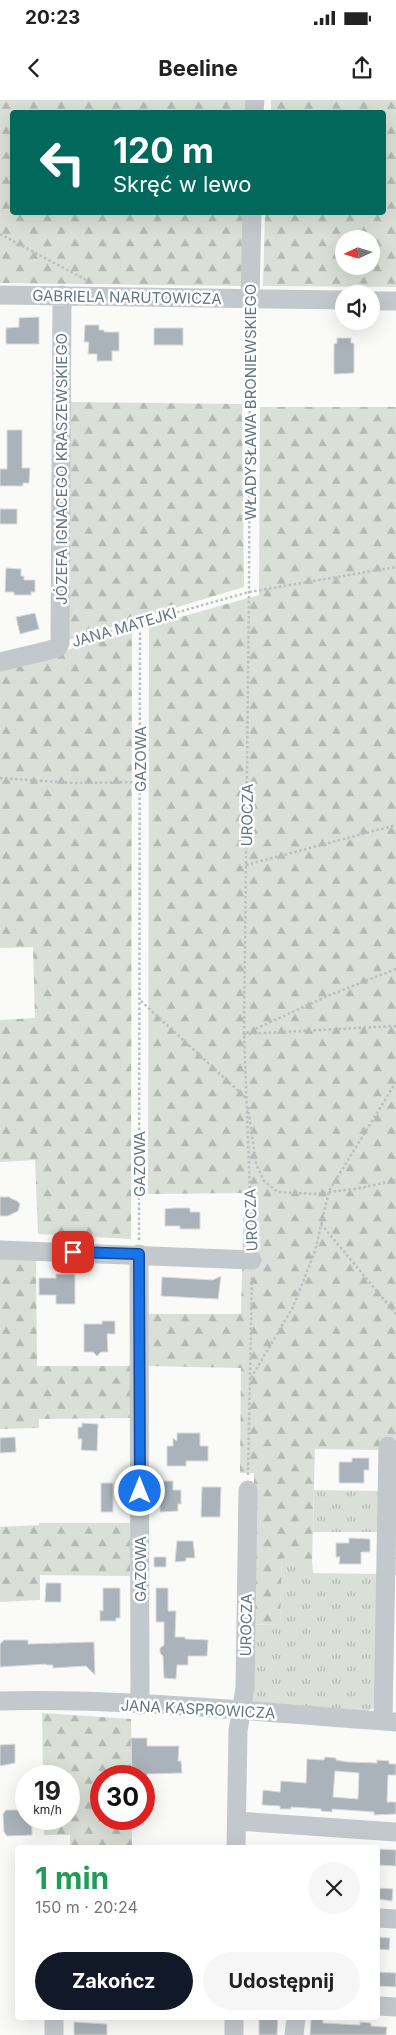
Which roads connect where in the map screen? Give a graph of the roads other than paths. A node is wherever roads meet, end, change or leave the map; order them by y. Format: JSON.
{"nodes":[{"id":1,"x":252,"y":215,"type":"edge"},
{"id":2,"x":0,"y":294,"type":"edge"},
{"id":3,"x":62,"y":295,"type":"junction"},
{"id":4,"x":250,"y":300,"type":"junction"},
{"id":5,"x":335,"y":300,"type":"edge"},
{"id":6,"x":380,"y":300,"type":"edge"},
{"id":7,"x":396,"y":301,"type":"edge"},
{"id":8,"x":60,"y":643,"type":"joint"},
{"id":9,"x":0,"y":662,"type":"edge"},
{"id":10,"x":0,"y":1250,"type":"edge"},
{"id":11,"x":139,"y":1254,"type":"junction"},
{"id":12,"x":252,"y":1260,"type":"road end"},
{"id":13,"x":388,"y":1446,"type":"dead end"},
{"id":14,"x":248,"y":1490,"type":"road end"},
{"id":15,"x":0,"y":1701,"type":"edge"},
{"id":16,"x":140,"y":1705,"type":"junction"},
{"id":17,"x":240,"y":1711,"type":"junction"},
{"id":18,"x":389,"y":1722,"type":"edge"},
{"id":19,"x":237,"y":1821,"type":"junction"},
{"id":20,"x":396,"y":1832,"type":"edge"},
{"id":21,"x":236,"y":1845,"type":"edge"},
{"id":22,"x":380,"y":1918,"type":"edge"},
{"id":23,"x":396,"y":1919,"type":"edge"},
{"id":24,"x":380,"y":2006,"type":"edge"},
{"id":25,"x":396,"y":2007,"type":"edge"},
{"id":26,"x":54,"y":2020,"type":"edge"},
{"id":27,"x":234,"y":2020,"type":"edge"},
{"id":28,"x":296,"y":2020,"type":"edge"},
{"id":29,"x":54,"y":2035,"type":"edge"},
{"id":30,"x":234,"y":2035,"type":"edge"},
{"id":31,"x":294,"y":2035,"type":"edge"}],
"edges":[{"from":1,"to":4,"type":"street","name":"WŁADYSŁAWA BRONIEWSKIEGO"},
{"from":2,"to":3,"type":"street","name":"GABRIELA NARUTOWICZA"},
{"from":3,"to":4,"type":"street","name":"GABRIELA NARUTOWICZA"},
{"from":3,"to":8,"type":"street","name":"JÓZEFA IGNACEGO KRASZEWSKIEGO"},
{"from":4,"to":5,"type":"street","name":"GABRIELA NARUTOWICZA"},
{"from":6,"to":7,"type":"street"},
{"from":8,"to":9,"type":"street","name":"JANA MATEJKI"},
{"from":10,"to":11,"type":"street"},
{"from":11,"to":12,"type":"street"},
{"from":11,"to":16,"type":"street","name":"GAZOWA"},
{"from":13,"to":18,"type":"street"},
{"from":14,"to":17,"type":"street","name":"UROCZA"},
{"from":15,"to":16,"type":"street","name":"JANA KASPROWICZA"},
{"from":16,"to":17,"type":"street","name":"JANA KASPROWICZA"},
{"from":17,"to":18,"type":"street","name":"JANA KASPROWICZA"},
{"from":17,"to":19,"type":"street","name":"UROCZA"},
{"from":19,"to":20,"type":"street"},
{"from":19,"to":21,"type":"street","name":"UROCZA"},
{"from":22,"to":23,"type":"street"},
{"from":24,"to":25,"type":"street"},
{"from":26,"to":29,"type":"street"},
{"from":27,"to":30,"type":"street"},
{"from":28,"to":31,"type":"street"}]}
